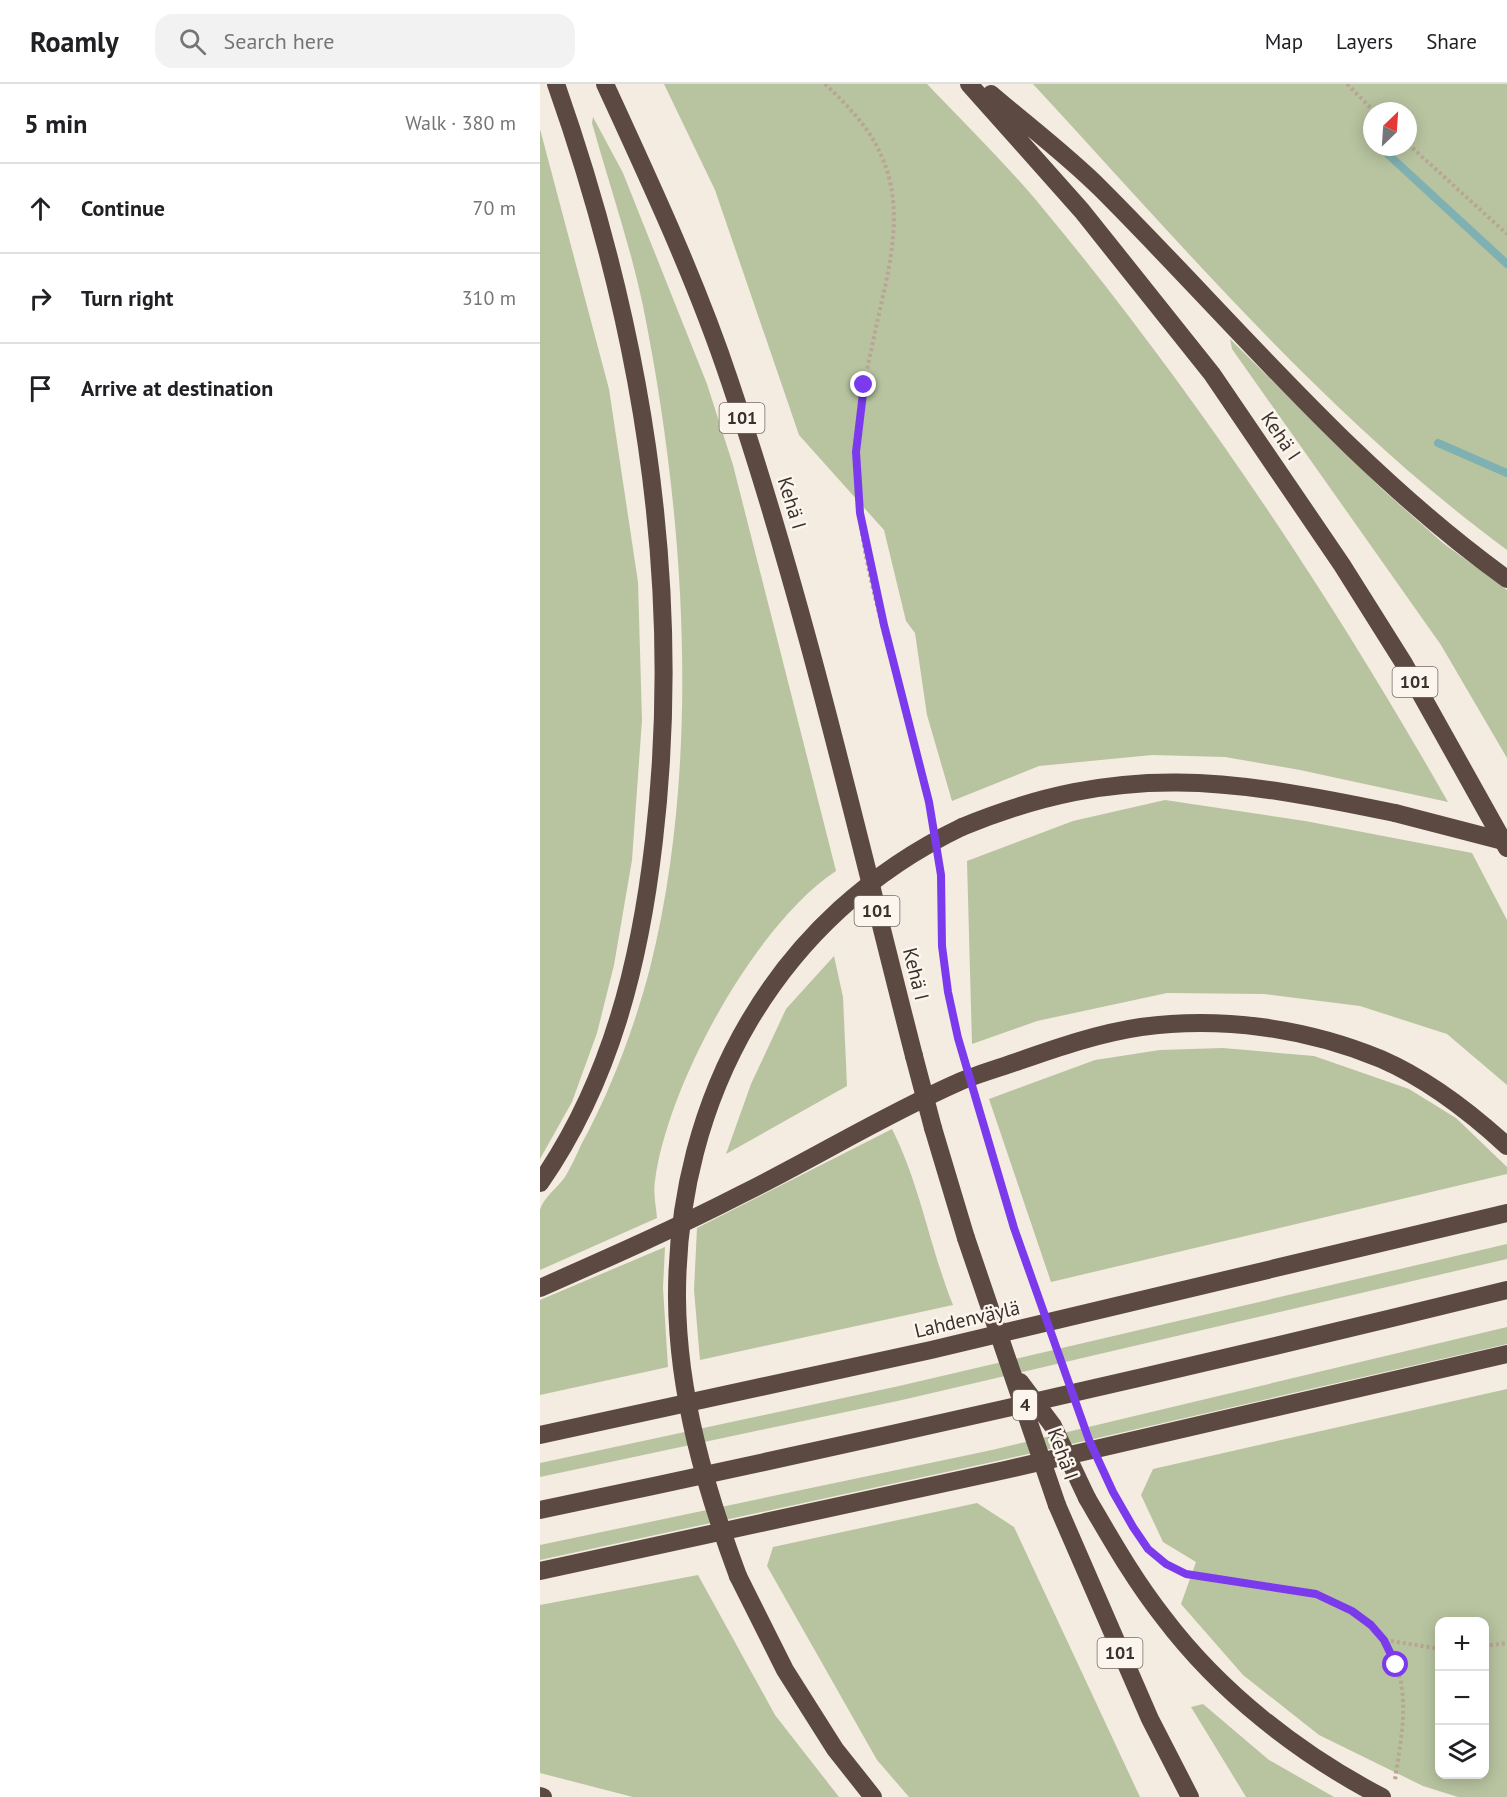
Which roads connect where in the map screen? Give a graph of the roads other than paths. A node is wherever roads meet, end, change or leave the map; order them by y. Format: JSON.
{"nodes":[{"id":1,"x":556,"y":84,"type":"edge"},
{"id":2,"x":605,"y":84,"type":"edge"},
{"id":3,"x":969,"y":84,"type":"edge"},
{"id":4,"x":979,"y":84,"type":"edge"},
{"id":5,"x":1507,"y":579,"type":"edge"},
{"id":6,"x":1507,"y":842,"type":"edge"},
{"id":7,"x":1507,"y":848,"type":"edge"},
{"id":8,"x":1507,"y":1146,"type":"edge"},
{"id":9,"x":540,"y":1183,"type":"edge"},
{"id":10,"x":1507,"y":1213,"type":"edge"},
{"id":11,"x":540,"y":1288,"type":"edge"},
{"id":12,"x":1507,"y":1290,"type":"edge"},
{"id":13,"x":1507,"y":1354,"type":"edge"},
{"id":14,"x":1008,"y":1366,"type":"junction"},
{"id":15,"x":540,"y":1435,"type":"edge"},
{"id":16,"x":540,"y":1510,"type":"edge"},
{"id":17,"x":540,"y":1571,"type":"edge"},
{"id":18,"x":1388,"y":1794,"type":"edge"},
{"id":19,"x":873,"y":1797,"type":"edge"},
{"id":20,"x":1190,"y":1797,"type":"edge"}],
"edges":[{"from":1,"to":9,"type":"highway"},
{"from":2,"to":14,"type":"highway","name":"Kehä I","number":"101","bridge":true},
{"from":3,"to":7,"type":"highway","name":"Kehä I","number":"101"},
{"from":4,"to":5,"type":"highway"},
{"from":6,"to":19,"type":"highway","bridge":true},
{"from":8,"to":11,"type":"highway"},
{"from":10,"to":15,"type":"highway","name":"Lahdenväylä"},
{"from":12,"to":16,"type":"highway","number":"4"},
{"from":13,"to":17,"type":"highway"},
{"from":14,"to":18,"type":"highway","bridge":true},
{"from":14,"to":20,"type":"highway","name":"Kehä I","number":"101","bridge":true}]}
